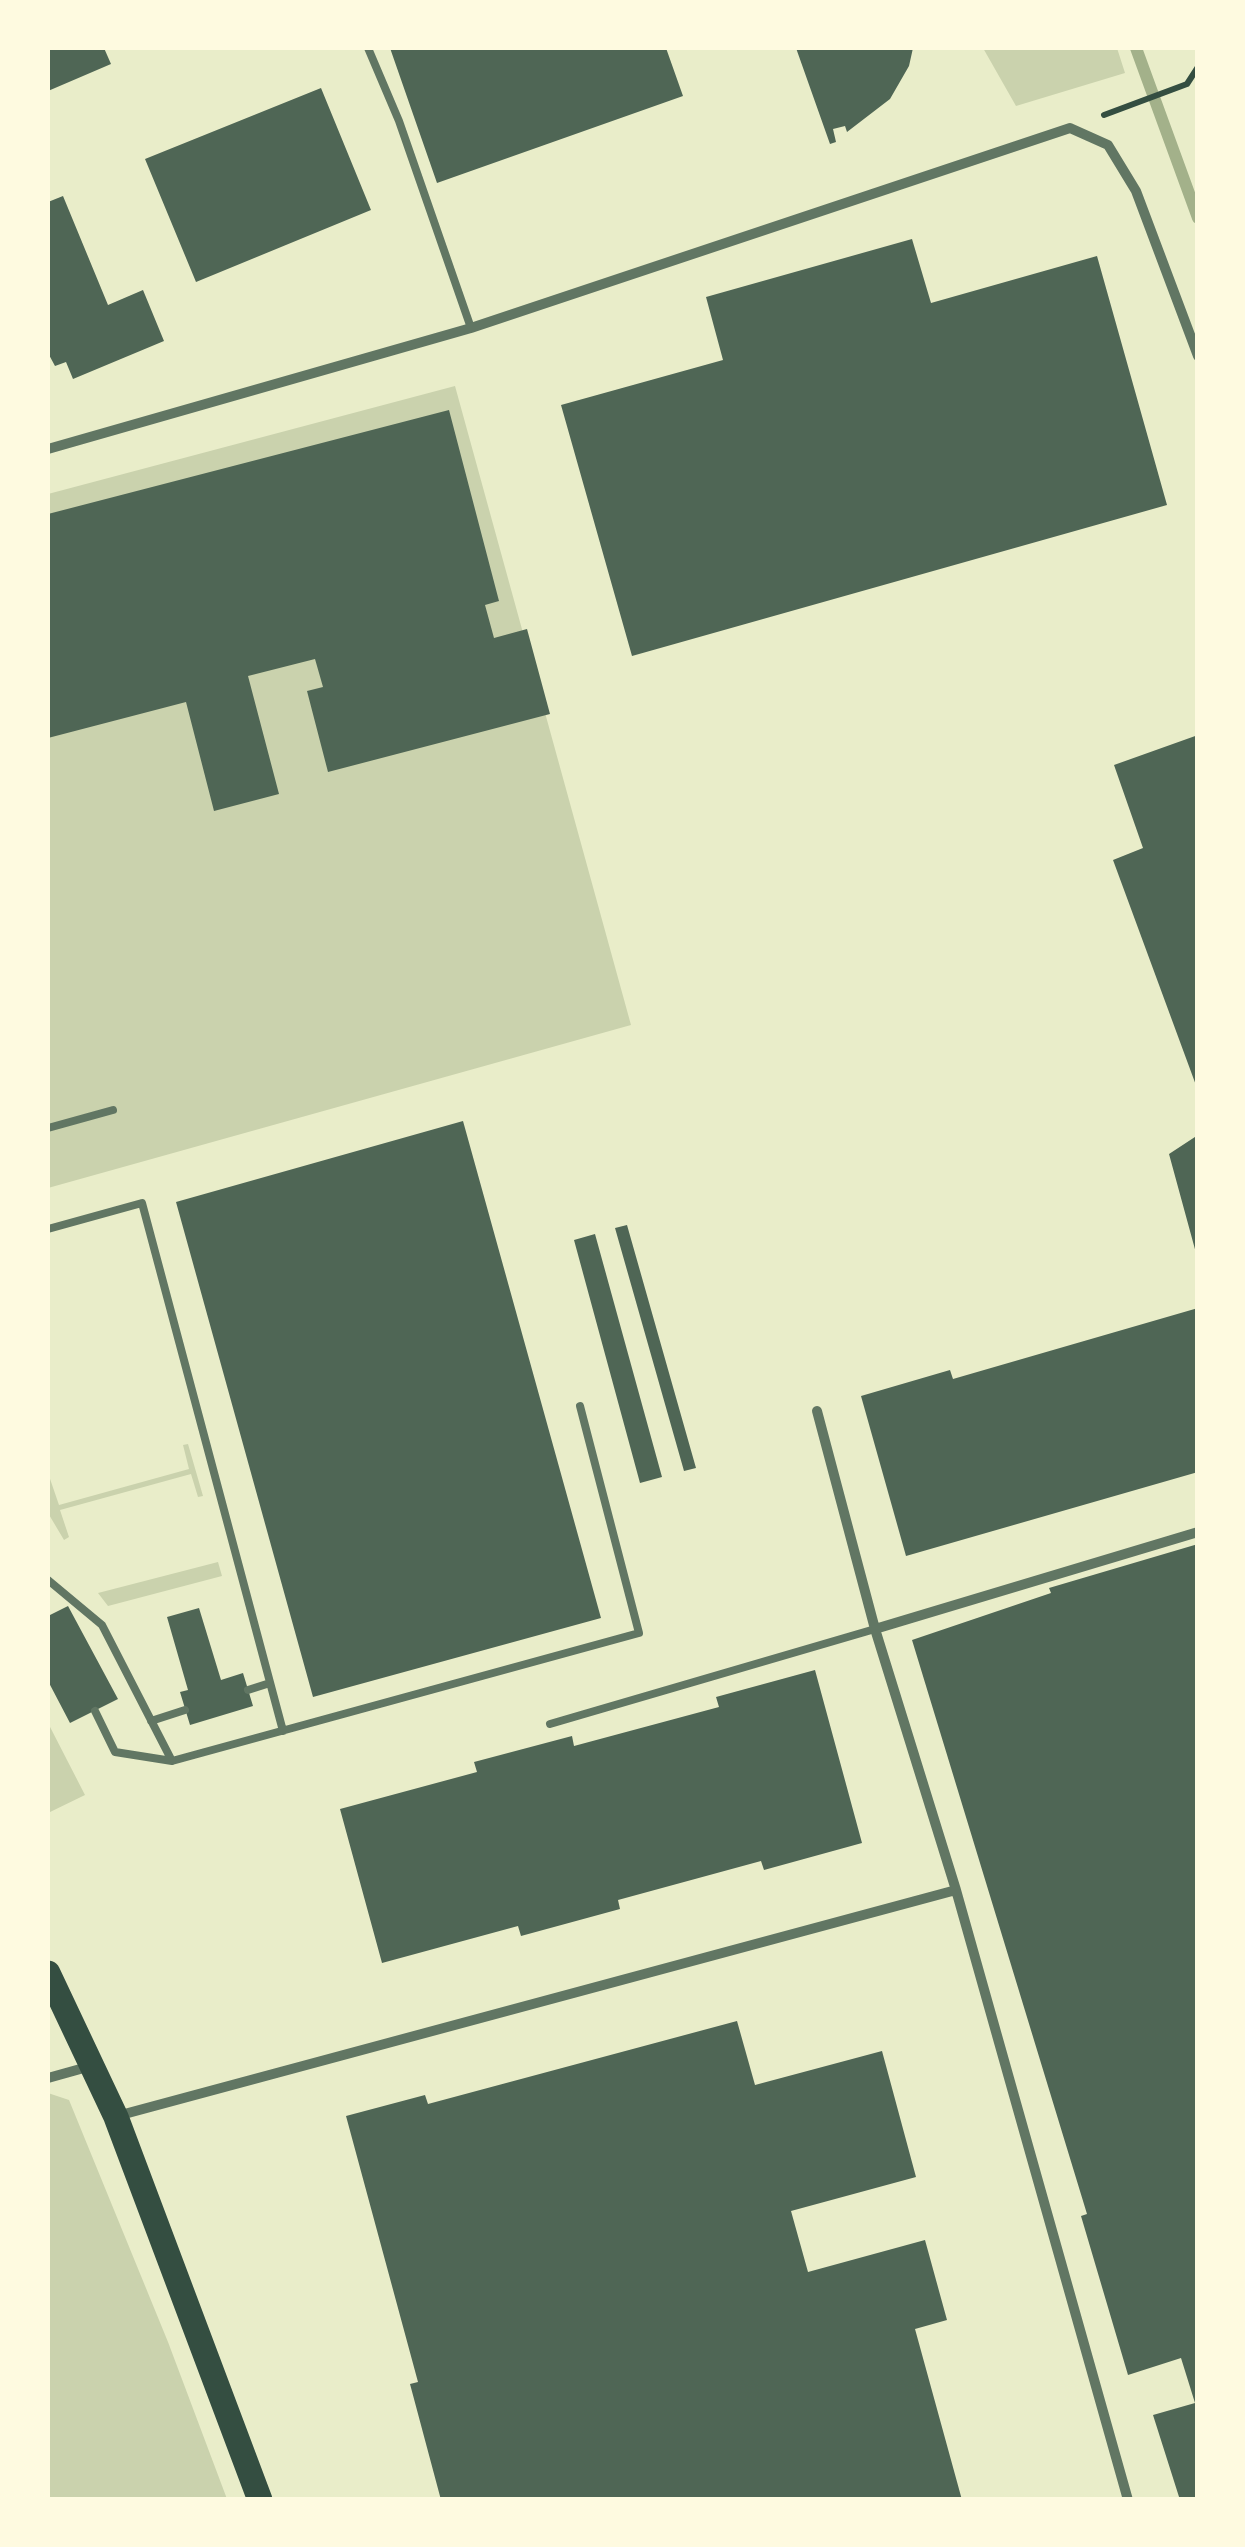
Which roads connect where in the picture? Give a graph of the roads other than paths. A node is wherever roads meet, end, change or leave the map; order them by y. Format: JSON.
{"nodes":[{"id":1,"x":368,"y":48,"type":"edge"},
{"id":2,"x":471,"y":328,"type":"junction"},
{"id":3,"x":1198,"y":356,"type":"edge"},
{"id":4,"x":48,"y":449,"type":"edge"},
{"id":5,"x":113,"y":1110,"type":"dead end"},
{"id":6,"x":48,"y":1128,"type":"edge"},
{"id":7,"x":48,"y":1229,"type":"edge"},
{"id":8,"x":580,"y":1406,"type":"dead end"},
{"id":9,"x":816,"y":1411,"type":"dead end"},
{"id":10,"x":1198,"y":1532,"type":"edge"},
{"id":11,"x":48,"y":1580,"type":"edge"},
{"id":12,"x":875,"y":1629,"type":"junction"},
{"id":13,"x":270,"y":1683,"type":"junction"},
{"id":14,"x":248,"y":1690,"type":"dead end"},
{"id":15,"x":186,"y":1710,"type":"dead end"},
{"id":16,"x":94,"y":1711,"type":"dead end"},
{"id":17,"x":152,"y":1722,"type":"junction"},
{"id":18,"x":550,"y":1724,"type":"dead end"},
{"id":19,"x":283,"y":1731,"type":"junction"},
{"id":20,"x":172,"y":1760,"type":"junction"},
{"id":21,"x":956,"y":1890,"type":"junction"},
{"id":22,"x":48,"y":1972,"type":"edge"},
{"id":23,"x":92,"y":2066,"type":"junction"},
{"id":24,"x":48,"y":2078,"type":"edge"},
{"id":25,"x":116,"y":2117,"type":"junction"},
{"id":26,"x":260,"y":2500,"type":"edge"},
{"id":27,"x":1128,"y":2500,"type":"edge"}],
"edges":[{"from":1,"to":2,"type":"lane"},
{"from":2,"to":3,"type":"street"},
{"from":2,"to":4,"type":"street"},
{"from":5,"to":6,"type":"lane"},
{"from":7,"to":13,"type":"lane"},
{"from":8,"to":19,"type":"lane"},
{"from":9,"to":12,"type":"street"},
{"from":10,"to":12,"type":"street"},
{"from":11,"to":17,"type":"lane"},
{"from":12,"to":18,"type":"lane"},
{"from":12,"to":21,"type":"street"},
{"from":13,"to":14,"type":"lane"},
{"from":13,"to":19,"type":"lane"},
{"from":15,"to":17,"type":"lane"},
{"from":16,"to":20,"type":"lane"},
{"from":17,"to":20,"type":"lane"},
{"from":19,"to":20,"type":"lane"},
{"from":21,"to":25,"type":"street"},
{"from":21,"to":27,"type":"street"},
{"from":22,"to":23,"type":"main road"},
{"from":23,"to":24,"type":"street"},
{"from":23,"to":25,"type":"main road"},
{"from":25,"to":26,"type":"main road"}]}
